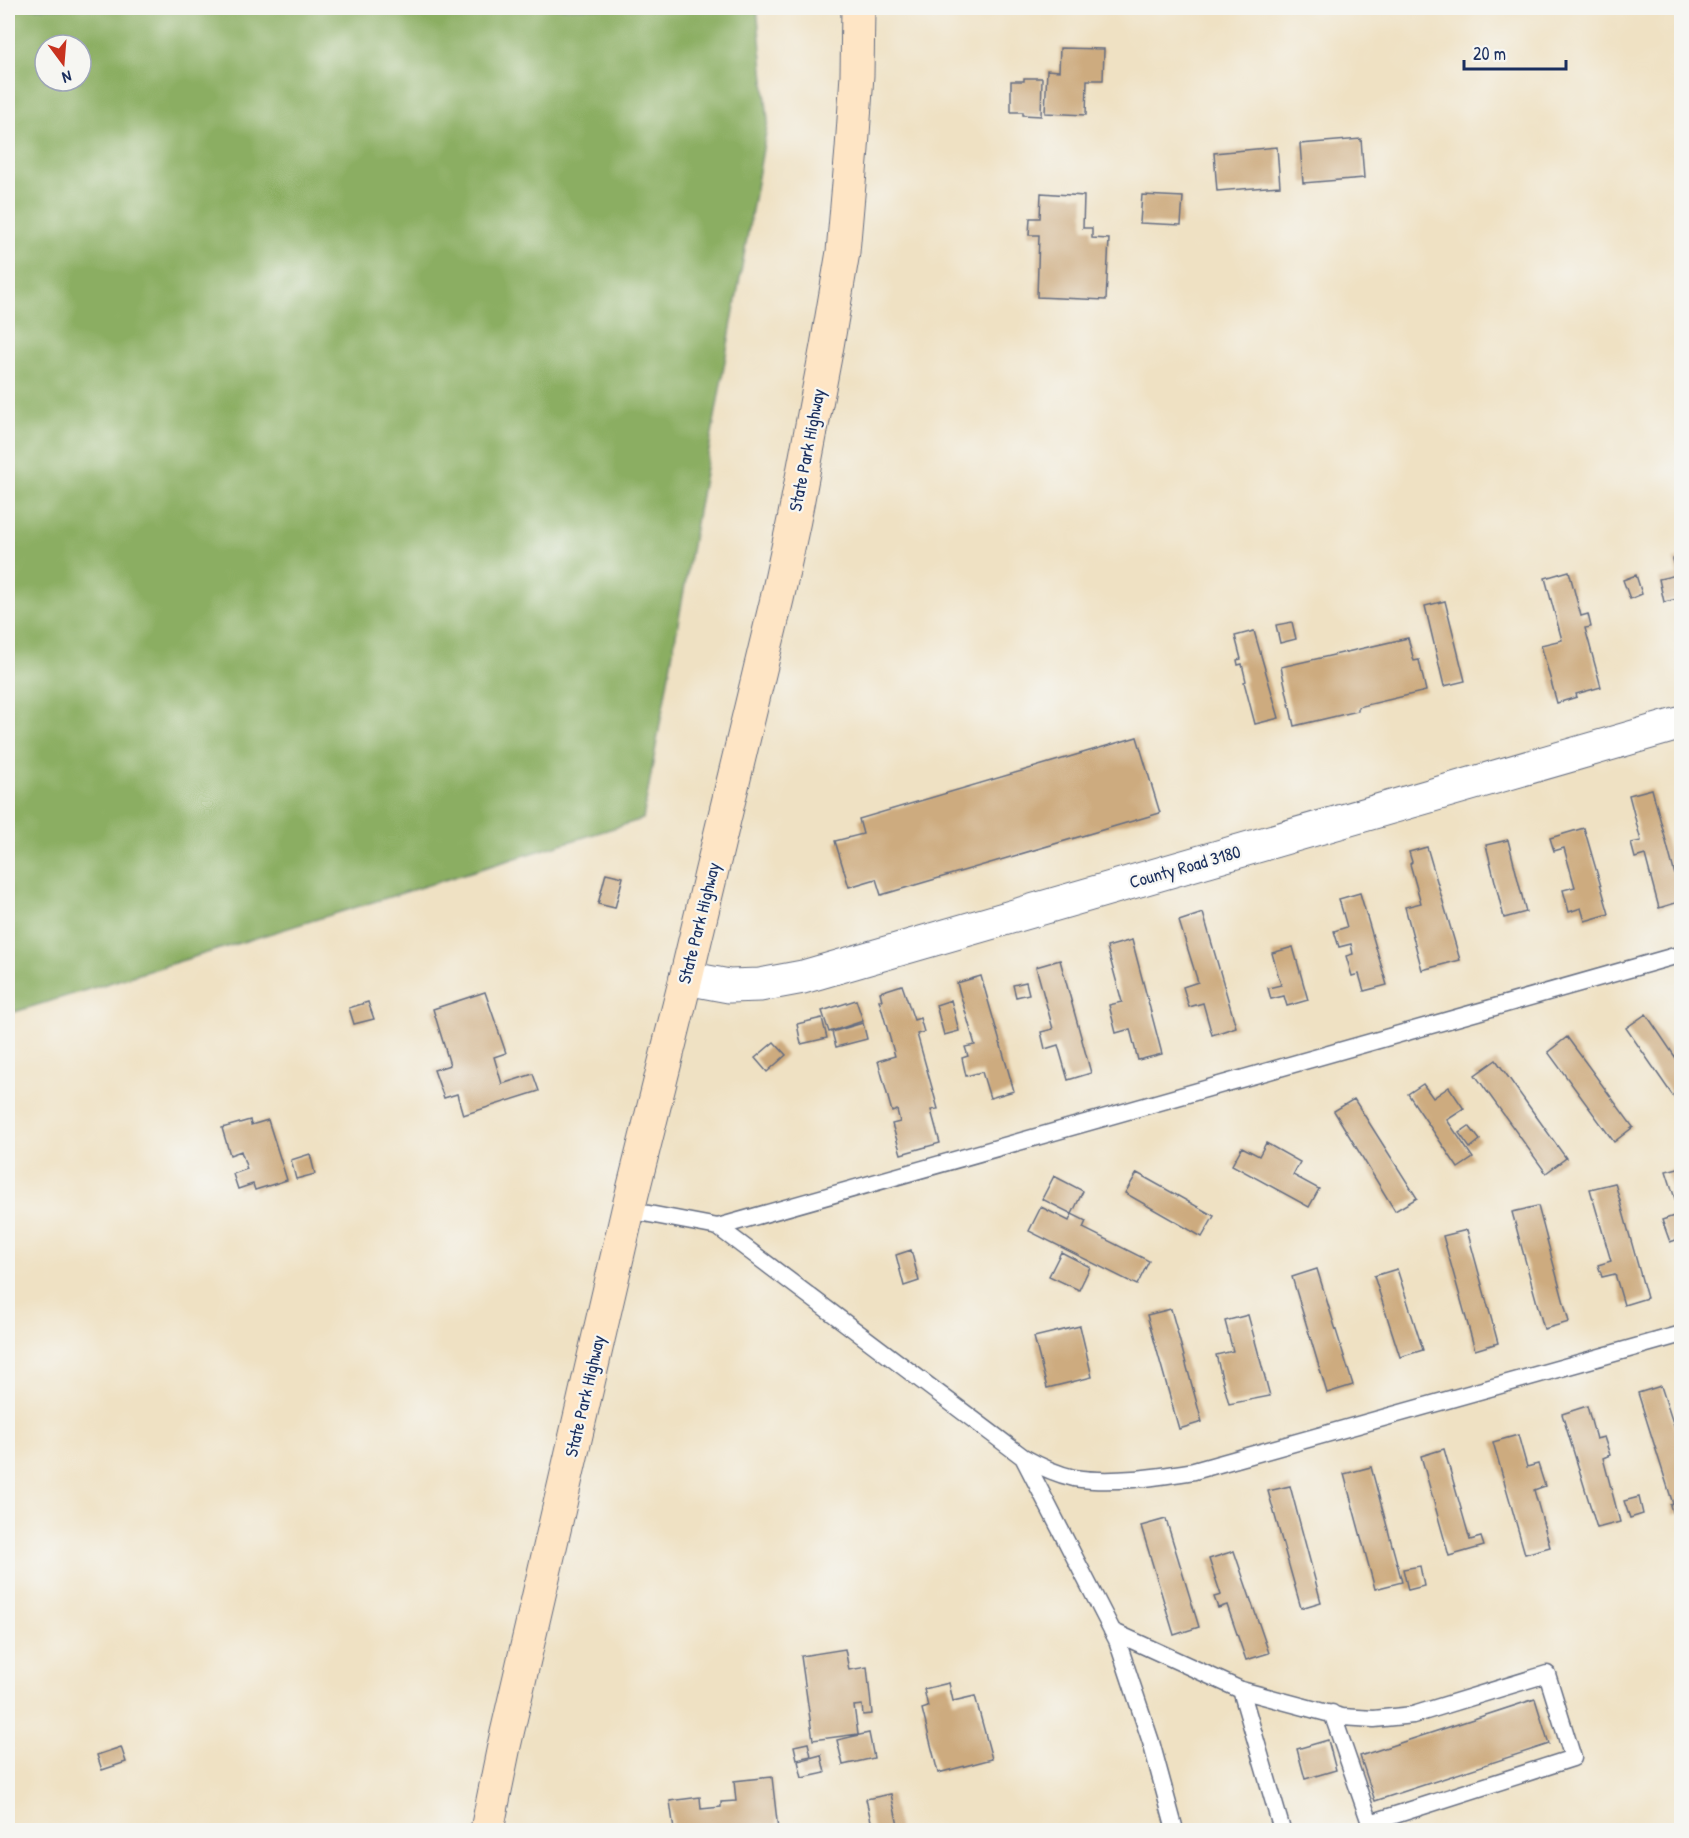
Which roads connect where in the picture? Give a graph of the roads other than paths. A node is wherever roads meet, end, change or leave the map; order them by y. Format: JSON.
{"nodes":[{"id":1,"x":858,"y":8,"type":"edge"},
{"id":2,"x":1682,"y":723,"type":"edge"},
{"id":3,"x":1682,"y":954,"type":"edge"},
{"id":4,"x":686,"y":978,"type":"junction"},
{"id":5,"x":628,"y":1210,"type":"junction"},
{"id":6,"x":718,"y":1227,"type":"junction"},
{"id":7,"x":1682,"y":1334,"type":"edge"},
{"id":8,"x":1023,"y":1457,"type":"junction"},
{"id":9,"x":1112,"y":1631,"type":"junction"},
{"id":10,"x":1241,"y":1690,"type":"junction"},
{"id":11,"x":1332,"y":1713,"type":"junction"},
{"id":12,"x":487,"y":1830,"type":"edge"},
{"id":13,"x":1175,"y":1830,"type":"edge"},
{"id":14,"x":1282,"y":1830,"type":"edge"}],
"edges":[{"from":1,"to":4,"type":"main road","name":"State Park Highway"},
{"from":2,"to":4,"type":"street","name":"County Road 3180"},
{"from":3,"to":6,"type":"lane"},
{"from":4,"to":5,"type":"main road","name":"State Park Highway"},
{"from":5,"to":6,"type":"lane"},
{"from":5,"to":12,"type":"main road","name":"State Park Highway"},
{"from":6,"to":8,"type":"lane"},
{"from":7,"to":8,"type":"lane"},
{"from":8,"to":9,"type":"lane"},
{"from":9,"to":10,"type":"lane"},
{"from":9,"to":13,"type":"lane"},
{"from":10,"to":11,"type":"lane"},
{"from":10,"to":14,"type":"lane"},
{"from":11,"to":11,"type":"lane"}]}
